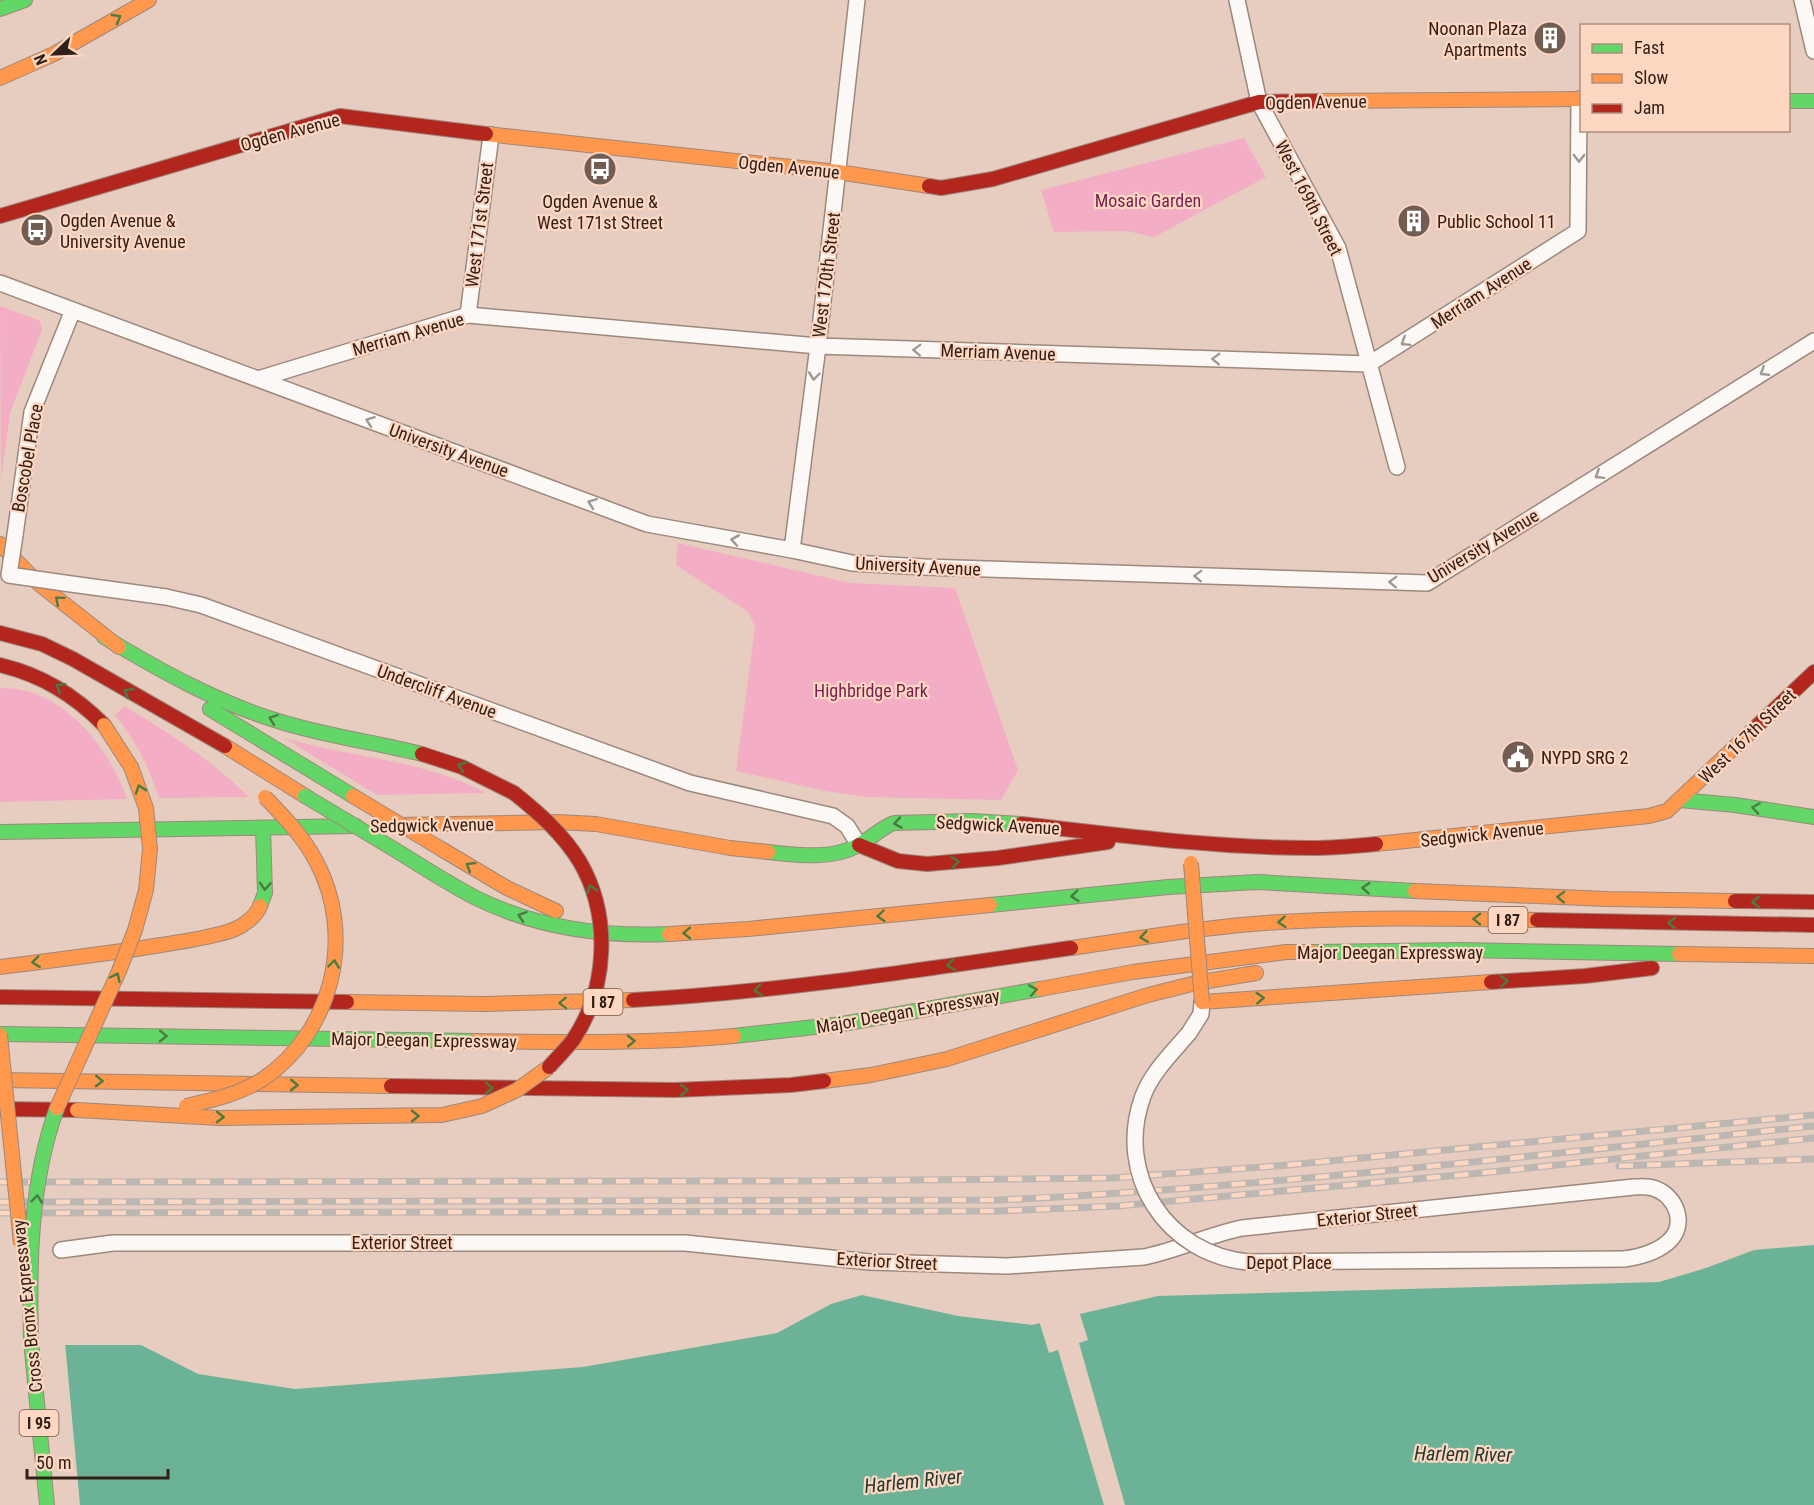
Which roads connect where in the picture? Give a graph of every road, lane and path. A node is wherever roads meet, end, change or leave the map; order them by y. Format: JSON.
{"nodes":[{"id":1,"x":25,"y":0,"type":"edge"},
{"id":2,"x":149,"y":0,"type":"edge"},
{"id":3,"x":857,"y":0,"type":"edge"},
{"id":4,"x":1237,"y":0,"type":"edge"},
{"id":5,"x":1802,"y":0,"type":"edge"},
{"id":6,"x":0,"y":9,"type":"edge"},
{"id":7,"x":1814,"y":51,"type":"edge"},
{"id":8,"x":0,"y":78,"type":"edge"},
{"id":9,"x":1580,"y":99,"type":"edge"},
{"id":10,"x":1790,"y":100,"type":"edge"},
{"id":11,"x":1814,"y":101,"type":"edge"},
{"id":12,"x":1259,"y":102,"type":"junction"},
{"id":13,"x":491,"y":135,"type":"junction"},
{"id":14,"x":838,"y":172,"type":"junction"},
{"id":15,"x":0,"y":216,"type":"edge"},
{"id":16,"x":0,"y":283,"type":"edge"},
{"id":17,"x":73,"y":310,"type":"junction"},
{"id":18,"x":468,"y":315,"type":"junction"},
{"id":19,"x":1814,"y":341,"type":"edge"},
{"id":20,"x":818,"y":346,"type":"junction"},
{"id":21,"x":1369,"y":364,"type":"junction"},
{"id":22,"x":258,"y":379,"type":"junction"},
{"id":23,"x":1397,"y":467,"type":"dead end"},
{"id":24,"x":0,"y":544,"type":"edge"},
{"id":25,"x":792,"y":550,"type":"junction"},
{"id":26,"x":5,"y":575,"type":"edge"},
{"id":27,"x":0,"y":633,"type":"edge"},
{"id":28,"x":104,"y":637,"type":"junction"},
{"id":29,"x":0,"y":665,"type":"edge"},
{"id":30,"x":1814,"y":672,"type":"edge"},
{"id":31,"x":149,"y":704,"type":"junction"},
{"id":32,"x":225,"y":762,"type":"dead end"},
{"id":33,"x":261,"y":794,"type":"dead end"},
{"id":34,"x":1680,"y":800,"type":"junction"},
{"id":35,"x":1814,"y":817,"type":"edge"},
{"id":36,"x":263,"y":828,"type":"junction"},
{"id":37,"x":0,"y":832,"type":"edge"},
{"id":38,"x":1145,"y":838,"type":"junction"},
{"id":39,"x":1189,"y":841,"type":"junction"},
{"id":40,"x":859,"y":845,"type":"junction"},
{"id":41,"x":1814,"y":902,"type":"edge"},
{"id":42,"x":1814,"y":925,"type":"edge"},
{"id":43,"x":662,"y":933,"type":"junction"},
{"id":44,"x":1390,"y":951,"type":"junction"},
{"id":45,"x":1769,"y":956,"type":"junction"},
{"id":46,"x":1814,"y":956,"type":"edge"},
{"id":47,"x":1300,"y":966,"type":"dead end"},
{"id":48,"x":0,"y":967,"type":"edge"},
{"id":49,"x":1267,"y":971,"type":"dead end"},
{"id":50,"x":0,"y":997,"type":"edge"},
{"id":51,"x":1202,"y":1002,"type":"junction"},
{"id":52,"x":0,"y":1035,"type":"edge"},
{"id":53,"x":0,"y":1078,"type":"edge"},
{"id":54,"x":0,"y":1109,"type":"edge"},
{"id":55,"x":77,"y":1110,"type":"junction"},
{"id":56,"x":1678,"y":1230,"type":"joint"},
{"id":57,"x":61,"y":1250,"type":"dead end"},
{"id":58,"x":31,"y":1341,"type":"junction"},
{"id":59,"x":47,"y":1505,"type":"edge"}],
"edges":[{"from":1,"to":6,"type":"main road"},
{"from":8,"to":2,"type":"main road","one_way":true},
{"from":3,"to":14,"type":"street","name":"West 170th Street"},
{"from":4,"to":12,"type":"street","name":"West 169th Street"},
{"from":5,"to":7,"type":"street"},
{"from":9,"to":12,"type":"main road","name":"Ogden Avenue"},
{"from":9,"to":21,"type":"street","name":"Merriam Avenue","one_way":true},
{"from":10,"to":11,"type":"main road"},
{"from":12,"to":14,"type":"main road","name":"Ogden Avenue"},
{"from":12,"to":21,"type":"street","name":"West 169th Street"},
{"from":13,"to":14,"type":"main road","name":"Ogden Avenue"},
{"from":13,"to":15,"type":"main road","name":"Ogden Avenue"},
{"from":13,"to":18,"type":"street","name":"West 171st Street"},
{"from":14,"to":20,"type":"street","name":"West 170th Street"},
{"from":16,"to":17,"type":"street","name":"University Avenue"},
{"from":17,"to":22,"type":"street","name":"University Avenue"},
{"from":17,"to":26,"type":"street","name":"Boscobel Place","bridge":true},
{"from":18,"to":20,"type":"street","name":"Merriam Avenue"},
{"from":18,"to":22,"type":"street","name":"Merriam Avenue"},
{"from":19,"to":25,"type":"street","name":"University Avenue","one_way":true},
{"from":21,"to":20,"type":"street","name":"Merriam Avenue","one_way":true},
{"from":20,"to":25,"type":"street","name":"West 170th Street","one_way":true},
{"from":21,"to":23,"type":"street","name":"West 169th Street"},
{"from":25,"to":22,"type":"street","name":"University Avenue","one_way":true},
{"from":28,"to":24,"type":"main road","one_way":true},
{"from":26,"to":40,"type":"street","name":"Undercliff Avenue","bridge":true},
{"from":31,"to":27,"type":"main road","one_way":true},
{"from":43,"to":28,"type":"main road","one_way":true,"bridge":true},
{"from":55,"to":28,"type":"main road","one_way":true,"bridge":true},
{"from":58,"to":29,"type":"main road","one_way":true,"bridge":true},
{"from":30,"to":34,"type":"main road","name":"West 167th Street"},
{"from":31,"to":32,"type":"main road"},
{"from":43,"to":31,"type":"main road","one_way":true,"bridge":true},
{"from":55,"to":33,"type":"main road","one_way":true,"bridge":true},
{"from":35,"to":34,"type":"main road","one_way":true},
{"from":34,"to":39,"type":"main road","name":"Sedgwick Avenue"},
{"from":36,"to":37,"type":"main road","name":"Sedgwick Avenue"},
{"from":36,"to":40,"type":"main road","name":"Sedgwick Avenue"},
{"from":36,"to":48,"type":"main road","one_way":true},
{"from":38,"to":39,"type":"main road","name":"Sedgwick Avenue"},
{"from":40,"to":38,"type":"main road","name":"Sedgwick Avenue","one_way":true},
{"from":38,"to":40,"type":"main road","name":"Sedgwick Avenue","one_way":true},
{"from":39,"to":51,"type":"main road","name":"Depot Place","bridge":true},
{"from":41,"to":43,"type":"main road","one_way":true},
{"from":42,"to":50,"type":"main road","name":"Major Deegan Expressway","number":"I 87","one_way":true},
{"from":44,"to":45,"type":"main road","name":"Major Deegan Expressway","number":"I 87"},
{"from":44,"to":47,"type":"main road"},
{"from":52,"to":44,"type":"main road","name":"Major Deegan Expressway","number":"I 87","one_way":true},
{"from":45,"to":46,"type":"main road","name":"Major Deegan Expressway","number":"I 87"},
{"from":51,"to":45,"type":"main road","one_way":true},
{"from":53,"to":49,"type":"main road","one_way":true},
{"from":51,"to":56,"type":"street","name":"Depot Place","bridge":true},
{"from":52,"to":58,"type":"main road","name":"Cross Bronx Expressway","number":"I 95","bridge":true},
{"from":54,"to":55,"type":"main road","bridge":true},
{"from":56,"to":57,"type":"street","name":"Exterior Street"},
{"from":58,"to":59,"type":"main road","name":"Cross Bronx Expressway","number":"I 95"}]}
